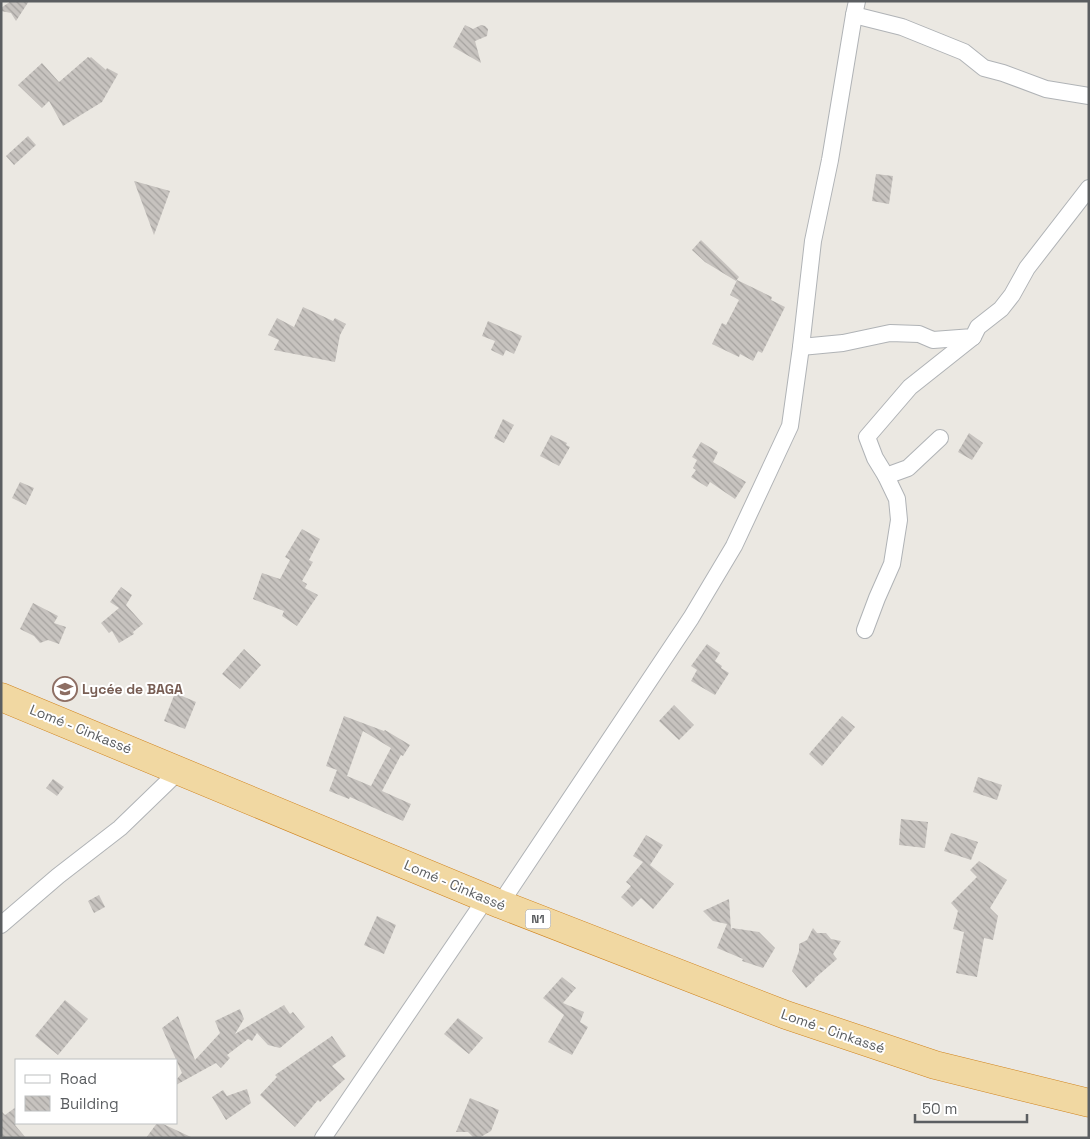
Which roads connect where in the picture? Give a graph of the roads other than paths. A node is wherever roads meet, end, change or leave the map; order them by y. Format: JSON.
{"nodes":[{"id":1,"x":855,"y":8,"type":"edge"},
{"id":2,"x":1089,"y":96,"type":"edge"},
{"id":3,"x":1089,"y":188,"type":"edge"},
{"id":4,"x":973,"y":337,"type":"junction"},
{"id":5,"x":801,"y":347,"type":"junction"},
{"id":6,"x":940,"y":438,"type":"dead end"},
{"id":7,"x":886,"y":476,"type":"junction"},
{"id":8,"x":865,"y":630,"type":"dead end"},
{"id":9,"x":1,"y":697,"type":"edge"},
{"id":10,"x":180,"y":770,"type":"junction"},
{"id":11,"x":493,"y":900,"type":"junction"},
{"id":12,"x":1,"y":925,"type":"edge"},
{"id":13,"x":1089,"y":1103,"type":"edge"},
{"id":14,"x":323,"y":1138,"type":"edge"}],
"edges":[{"from":1,"to":2,"type":"street"},
{"from":1,"to":5,"type":"street"},
{"from":3,"to":4,"type":"street"},
{"from":4,"to":5,"type":"street"},
{"from":4,"to":7,"type":"street"},
{"from":5,"to":11,"type":"street"},
{"from":6,"to":7,"type":"street"},
{"from":7,"to":8,"type":"street"},
{"from":9,"to":10,"type":"highway","name":"Lomé - Cinkassé","number":"N1"},
{"from":10,"to":11,"type":"highway","name":"Lomé - Cinkassé","number":"N1"},
{"from":10,"to":12,"type":"street"},
{"from":11,"to":13,"type":"highway","name":"Lomé - Cinkassé","number":"N1"},
{"from":11,"to":14,"type":"street"}]}
